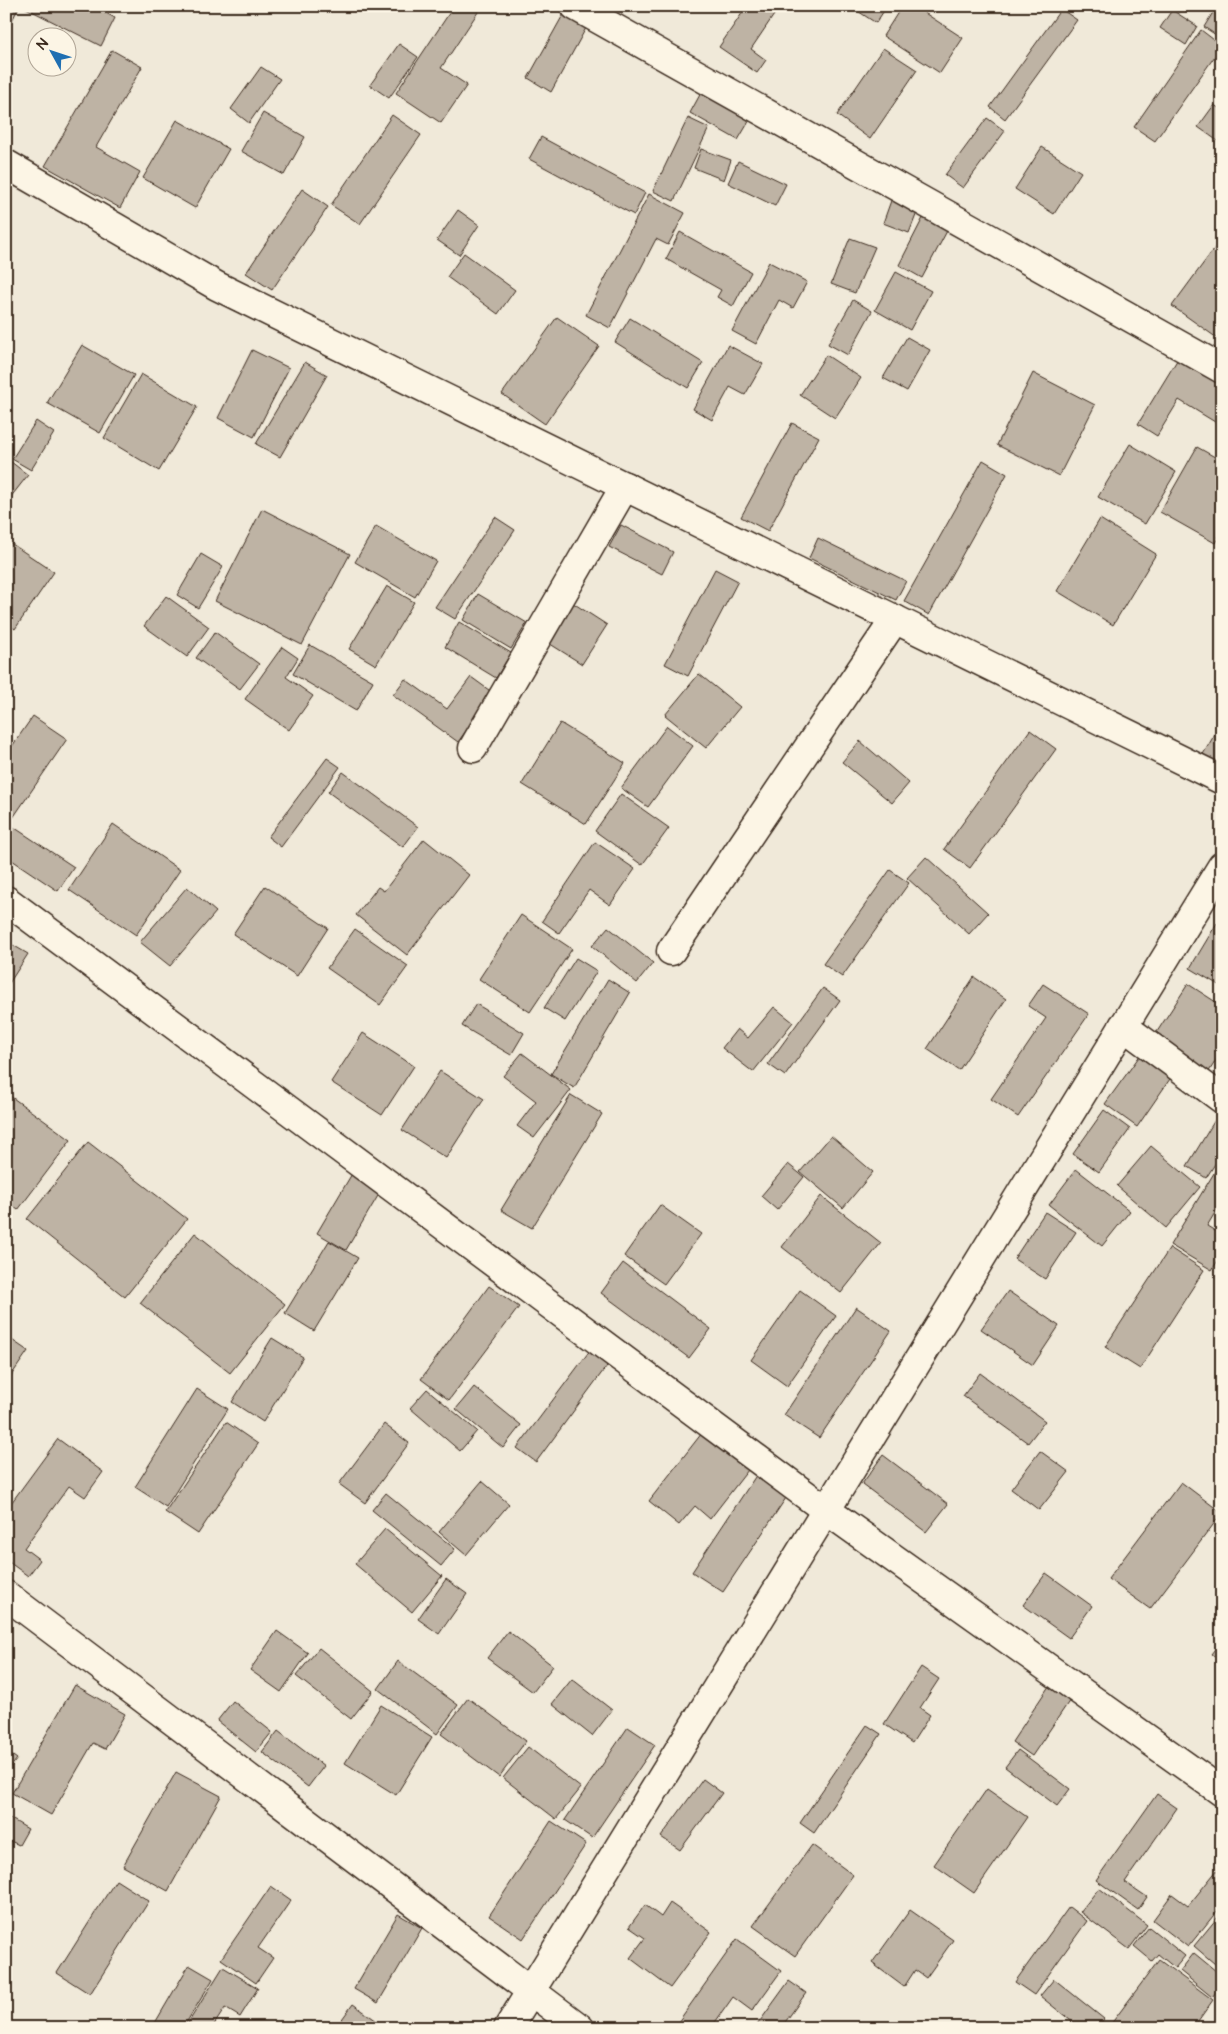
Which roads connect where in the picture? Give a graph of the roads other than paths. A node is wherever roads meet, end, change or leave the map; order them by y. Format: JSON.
{"nodes":[{"id":1,"x":575,"y":6,"type":"edge"},
{"id":2,"x":6,"y":164,"type":"edge"},
{"id":3,"x":1222,"y":369,"type":"edge"},
{"id":4,"x":625,"y":486,"type":"junction"},
{"id":5,"x":895,"y":619,"type":"junction"},
{"id":6,"x":473,"y":748,"type":"dead end"},
{"id":7,"x":1222,"y":780,"type":"edge"},
{"id":8,"x":1222,"y":866,"type":"edge"},
{"id":9,"x":6,"y":900,"type":"edge"},
{"id":10,"x":671,"y":951,"type":"dead end"},
{"id":11,"x":1123,"y":1026,"type":"junction"},
{"id":12,"x":1222,"y":1098,"type":"edge"},
{"id":13,"x":826,"y":1510,"type":"junction"},
{"id":14,"x":6,"y":1595,"type":"edge"},
{"id":15,"x":1222,"y":1792,"type":"edge"},
{"id":16,"x":530,"y":1991,"type":"junction"},
{"id":17,"x":508,"y":2028,"type":"edge"},
{"id":18,"x":580,"y":2028,"type":"edge"}],
"edges":[{"from":1,"to":3,"type":"street"},
{"from":2,"to":4,"type":"street"},
{"from":4,"to":5,"type":"street"},
{"from":4,"to":6,"type":"street"},
{"from":5,"to":7,"type":"street"},
{"from":5,"to":10,"type":"street"},
{"from":8,"to":11,"type":"street"},
{"from":9,"to":13,"type":"street"},
{"from":11,"to":12,"type":"street"},
{"from":11,"to":13,"type":"street"},
{"from":13,"to":15,"type":"street"},
{"from":13,"to":16,"type":"street"},
{"from":14,"to":16,"type":"street"},
{"from":16,"to":17,"type":"street"},
{"from":16,"to":18,"type":"street"}]}
